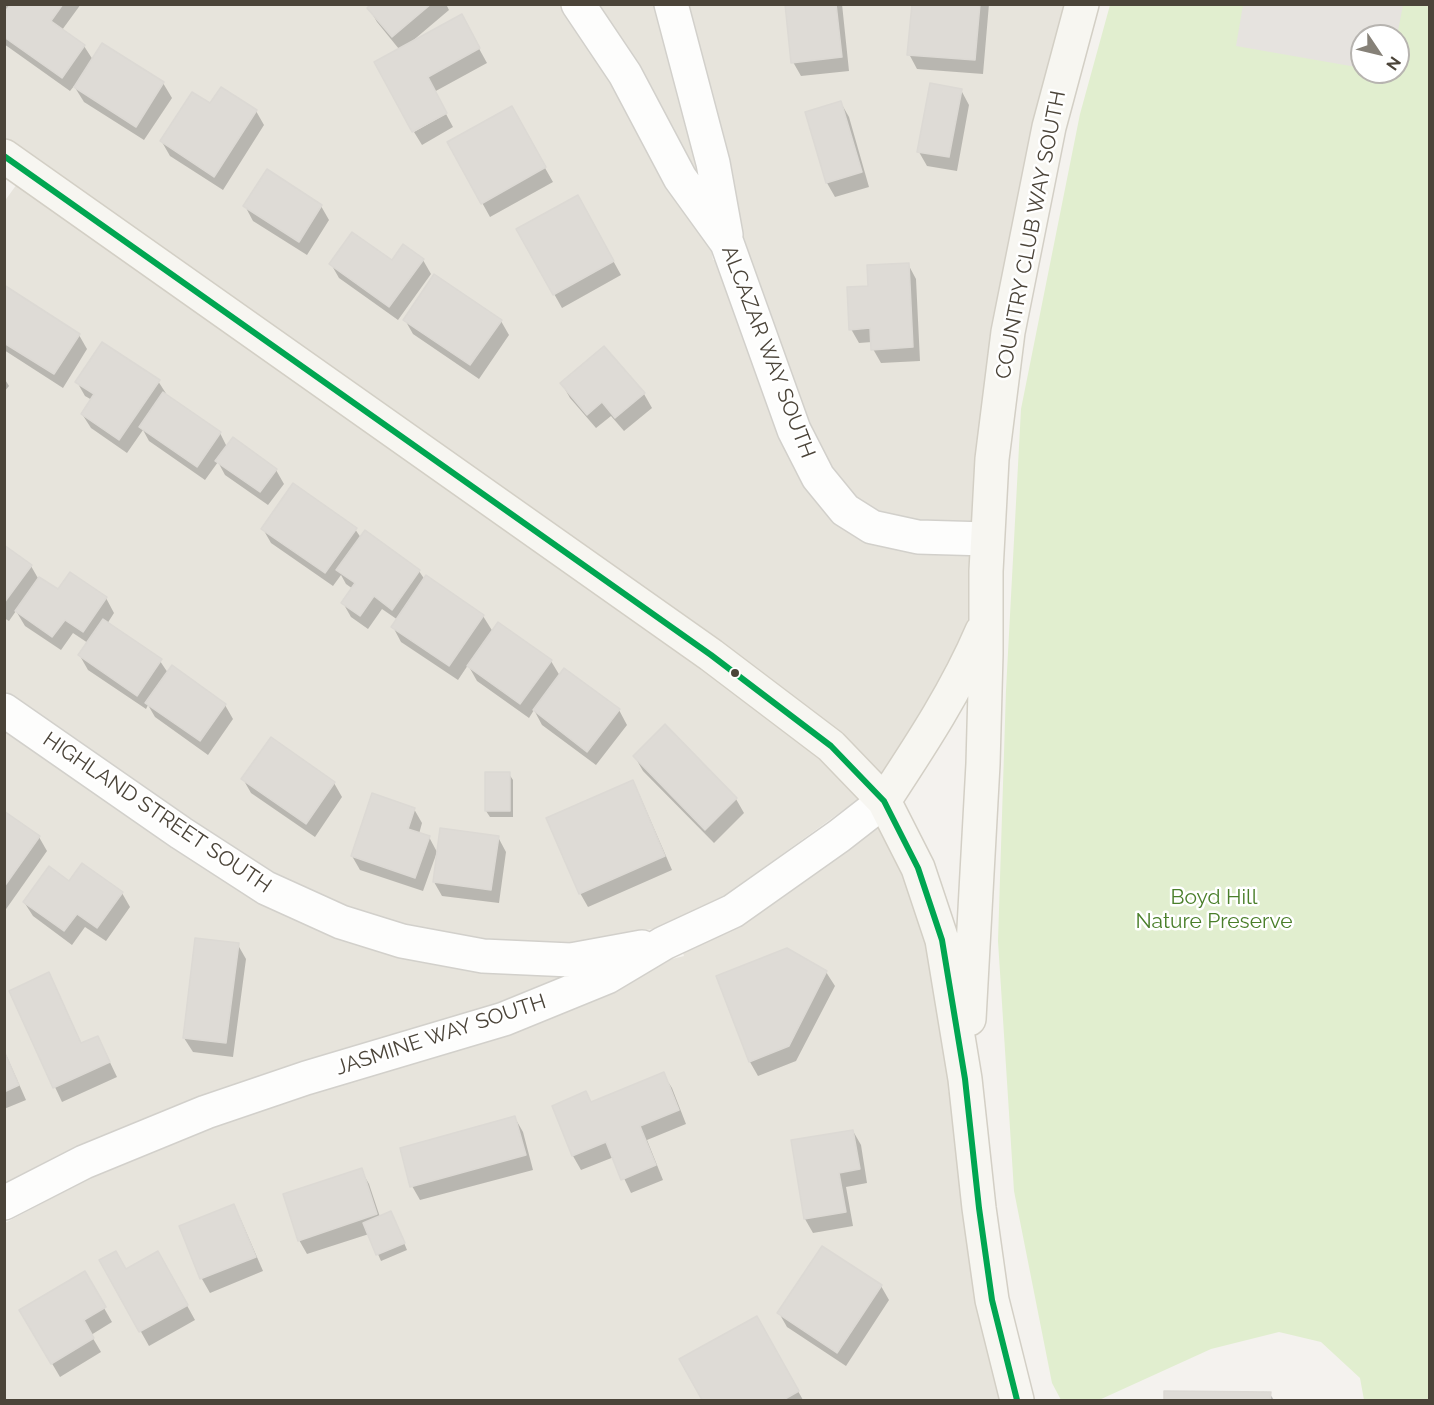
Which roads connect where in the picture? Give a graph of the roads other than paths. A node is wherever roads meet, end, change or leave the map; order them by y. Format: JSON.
{"nodes":[{"id":1,"x":578,"y":4,"type":"edge"},
{"id":2,"x":671,"y":4,"type":"edge"},
{"id":3,"x":1082,"y":4,"type":"edge"},
{"id":4,"x":7,"y":164,"type":"edge"},
{"id":5,"x":727,"y":243,"type":"junction"},
{"id":6,"x":987,"y":539,"type":"junction"},
{"id":7,"x":986,"y":621,"type":"junction"},
{"id":8,"x":4,"y":710,"type":"edge"},
{"id":9,"x":884,"y":801,"type":"junction"},
{"id":10,"x":664,"y":944,"type":"junction"},
{"id":11,"x":965,"y":1079,"type":"junction"},
{"id":12,"x":4,"y":1203,"type":"edge"},
{"id":13,"x":1017,"y":1401,"type":"edge"}],
"edges":[{"from":1,"to":5,"type":"street","name":"ALCAZAR WAY SOUTH"},
{"from":2,"to":5,"type":"street"},
{"from":3,"to":6,"type":"main road","name":"COUNTRY CLUB WAY SOUTH"},
{"from":4,"to":9,"type":"main road"},
{"from":5,"to":6,"type":"street","name":"ALCAZAR WAY SOUTH"},
{"from":6,"to":7,"type":"main road","name":"COUNTRY CLUB WAY SOUTH"},
{"from":7,"to":9,"type":"main road","name":"COUNTRY CLUB WAY SOUTH"},
{"from":7,"to":11,"type":"main road"},
{"from":8,"to":10,"type":"street","name":"HIGHLAND STREET SOUTH"},
{"from":9,"to":10,"type":"street","name":"JASMINE WAY SOUTH"},
{"from":9,"to":11,"type":"main road"},
{"from":10,"to":12,"type":"street","name":"JASMINE WAY SOUTH"},
{"from":11,"to":13,"type":"main road"}]}
